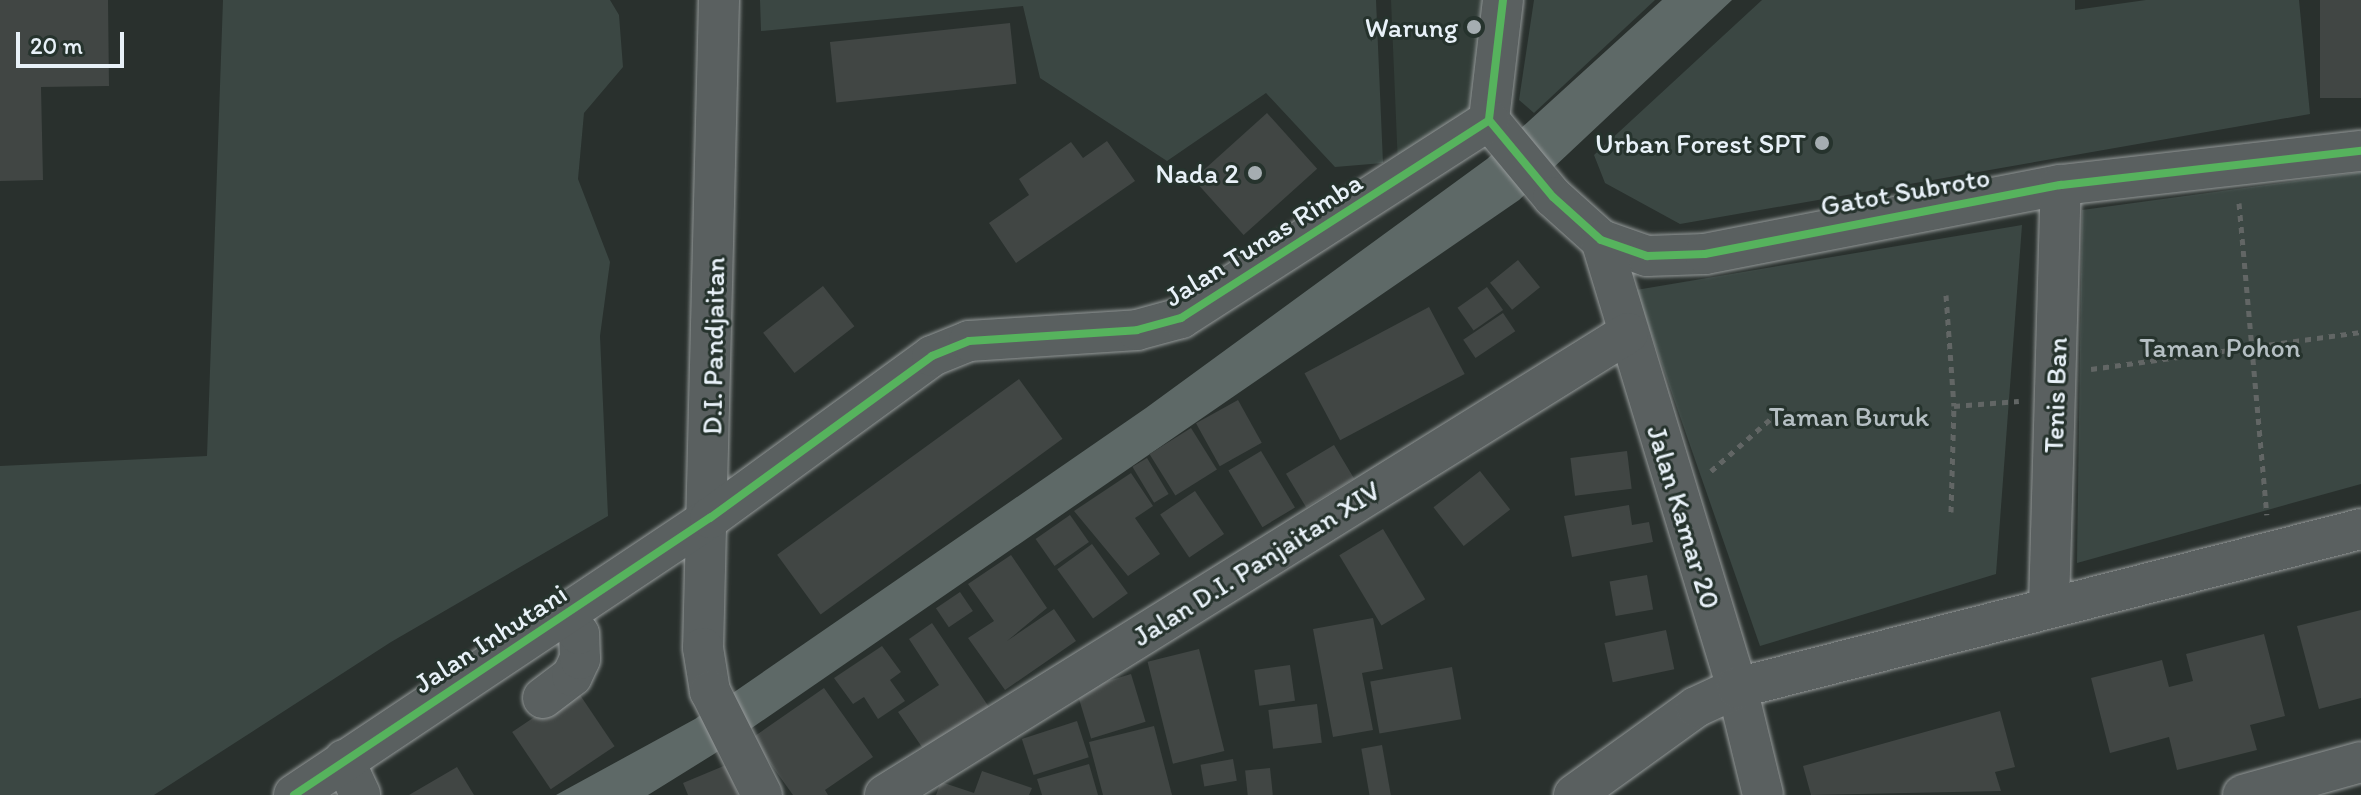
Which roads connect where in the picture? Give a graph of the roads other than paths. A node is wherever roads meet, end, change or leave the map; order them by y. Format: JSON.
{"nodes":[{"id":1,"x":719,"y":0,"type":"edge"},
{"id":2,"x":1503,"y":0,"type":"edge"},
{"id":3,"x":1496,"y":129,"type":"junction"},
{"id":4,"x":2361,"y":151,"type":"edge"},
{"id":5,"x":2061,"y":185,"type":"junction"},
{"id":6,"x":1601,"y":240,"type":"junction"},
{"id":7,"x":1628,"y":333,"type":"junction"},
{"id":8,"x":710,"y":518,"type":"junction"},
{"id":9,"x":2361,"y":529,"type":"edge"},
{"id":10,"x":2049,"y":605,"type":"junction"},
{"id":11,"x":565,"y":615,"type":"junction"},
{"id":12,"x":1737,"y":688,"type":"junction"},
{"id":13,"x":543,"y":698,"type":"dead end"},
{"id":14,"x":2361,"y":762,"type":"edge"},
{"id":15,"x":352,"y":778,"type":"edge"},
{"id":16,"x":294,"y":795,"type":"edge"},
{"id":17,"x":762,"y":795,"type":"edge"},
{"id":18,"x":885,"y":795,"type":"edge"},
{"id":19,"x":1574,"y":795,"type":"edge"},
{"id":20,"x":1763,"y":795,"type":"edge"},
{"id":21,"x":2243,"y":795,"type":"edge"}],
"edges":[{"from":1,"to":8,"type":"street","name":"D.I. Pandjaitan"},
{"from":2,"to":3,"type":"street"},
{"from":3,"to":6,"type":"street","name":"Gatot Subroto"},
{"from":3,"to":8,"type":"street","name":"Jalan Tunas Rimba"},
{"from":4,"to":5,"type":"street","name":"Gatot Subroto"},
{"from":5,"to":6,"type":"street","name":"Gatot Subroto"},
{"from":5,"to":10,"type":"street","name":"Tenis Ban"},
{"from":6,"to":7,"type":"street","name":"Jalan Kamar 20"},
{"from":7,"to":12,"type":"street","name":"Jalan Kamar 20"},
{"from":7,"to":18,"type":"street","name":"Jalan D.I. Panjaitan XIV"},
{"from":8,"to":11,"type":"street","name":"Jalan Inhutani"},
{"from":8,"to":17,"type":"street","name":"D.I. Pandjaitan"},
{"from":9,"to":10,"type":"street"},
{"from":10,"to":12,"type":"street"},
{"from":11,"to":13,"type":"street"},
{"from":11,"to":15,"type":"street","name":"Jalan Inhutani"},
{"from":12,"to":19,"type":"street"},
{"from":12,"to":20,"type":"street","name":"Jalan Kamar 20"},
{"from":14,"to":21,"type":"street"},
{"from":15,"to":16,"type":"street","name":"Jalan Inhutani"}]}
